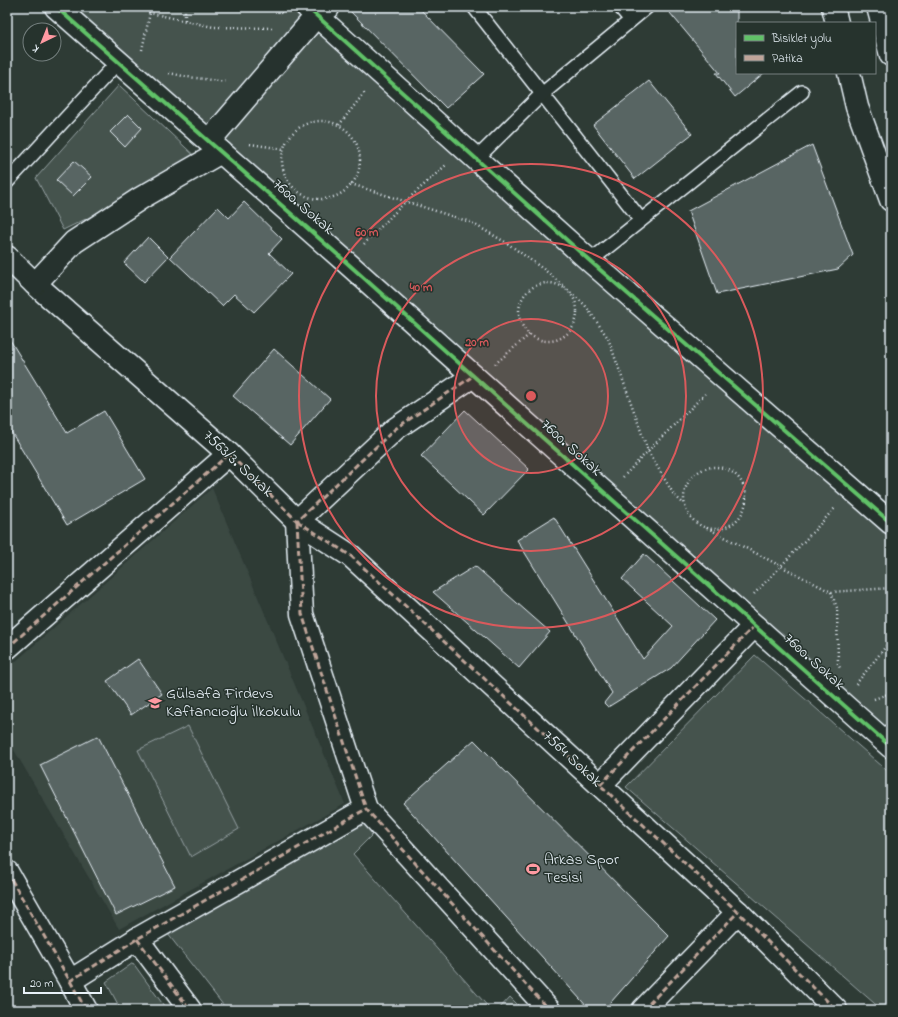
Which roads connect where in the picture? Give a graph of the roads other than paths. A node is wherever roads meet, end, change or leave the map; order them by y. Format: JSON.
{"nodes":[{"id":1,"x":56,"y":7,"type":"edge"},
{"id":2,"x":474,"y":7,"type":"edge"},
{"id":3,"x":620,"y":7,"type":"edge"},
{"id":4,"x":647,"y":7,"type":"edge"},
{"id":5,"x":833,"y":7,"type":"edge"},
{"id":6,"x":878,"y":7,"type":"edge"},
{"id":7,"x":318,"y":10,"type":"edge"},
{"id":8,"x":631,"y":20,"type":"junction"},
{"id":9,"x":837,"y":22,"type":"edge"},
{"id":10,"x":891,"y":55,"type":"edge"},
{"id":11,"x":118,"y":62,"type":"junction"},
{"id":12,"x":849,"y":74,"type":"edge"},
{"id":13,"x":802,"y":92,"type":"dead end"},
{"id":14,"x":542,"y":94,"type":"junction"},
{"id":15,"x":215,"y":146,"type":"junction"},
{"id":16,"x":476,"y":159,"type":"junction"},
{"id":17,"x":7,"y":182,"type":"edge"},
{"id":18,"x":891,"y":200,"type":"edge"},
{"id":19,"x":641,"y":220,"type":"junction"},
{"id":20,"x":7,"y":257,"type":"edge"},
{"id":21,"x":590,"y":261,"type":"junction"},
{"id":22,"x":36,"y":284,"type":"junction"},
{"id":23,"x":482,"y":372,"type":"junction"},
{"id":24,"x":229,"y":454,"type":"junction"},
{"id":25,"x":298,"y":521,"type":"junction"},
{"id":26,"x":891,"y":523,"type":"edge"},
{"id":27,"x":754,"y":626,"type":"junction"},
{"id":28,"x":7,"y":648,"type":"edge"},
{"id":29,"x":891,"y":747,"type":"edge"},
{"id":30,"x":600,"y":785,"type":"junction"},
{"id":31,"x":366,"y":809,"type":"junction"},
{"id":32,"x":7,"y":872,"type":"edge"},
{"id":33,"x":738,"y":912,"type":"junction"},
{"id":34,"x":137,"y":939,"type":"junction"},
{"id":35,"x":70,"y":981,"type":"junction"},
{"id":36,"x":86,"y":1010,"type":"edge"},
{"id":37,"x":190,"y":1010,"type":"edge"},
{"id":38,"x":549,"y":1010,"type":"edge"},
{"id":39,"x":642,"y":1010,"type":"edge"},
{"id":40,"x":836,"y":1010,"type":"edge"}],
"edges":[{"from":1,"to":11,"type":"street","name":"7600. Sokak"},
{"from":2,"to":14,"type":"lane"},
{"from":3,"to":8,"type":"lane"},
{"from":4,"to":8,"type":"lane"},
{"from":5,"to":9,"type":"street"},
{"from":6,"to":10,"type":"street"},
{"from":7,"to":15,"type":"street"},
{"from":7,"to":16,"type":"street"},
{"from":8,"to":14,"type":"lane"},
{"from":11,"to":15,"type":"street","name":"7600. Sokak"},
{"from":11,"to":17,"type":"lane"},
{"from":12,"to":18,"type":"street"},
{"from":13,"to":19,"type":"lane"},
{"from":14,"to":16,"type":"lane"},
{"from":14,"to":19,"type":"lane"},
{"from":15,"to":22,"type":"street"},
{"from":15,"to":23,"type":"street","name":"7600. Sokak"},
{"from":16,"to":21,"type":"street"},
{"from":19,"to":21,"type":"lane"},
{"from":20,"to":22,"type":"street","name":"7563/3. Sokak"},
{"from":21,"to":26,"type":"street"},
{"from":22,"to":24,"type":"street","name":"7563/3. Sokak"},
{"from":23,"to":25,"type":"street"},
{"from":23,"to":27,"type":"street","name":"7600. Sokak"},
{"from":24,"to":25,"type":"street","name":"7563/3. Sokak"},
{"from":24,"to":28,"type":"street"},
{"from":25,"to":30,"type":"street","name":"7564 Sokak"},
{"from":25,"to":31,"type":"street"},
{"from":27,"to":29,"type":"street","name":"7600. Sokak"},
{"from":27,"to":30,"type":"street"},
{"from":30,"to":33,"type":"street","name":"7564 Sokak"},
{"from":31,"to":34,"type":"street"},
{"from":31,"to":38,"type":"street"},
{"from":32,"to":35,"type":"street"},
{"from":33,"to":39,"type":"street"},
{"from":33,"to":40,"type":"street","name":"7564 Sokak"},
{"from":34,"to":35,"type":"street"},
{"from":34,"to":37,"type":"street"},
{"from":35,"to":36,"type":"street"}]}
